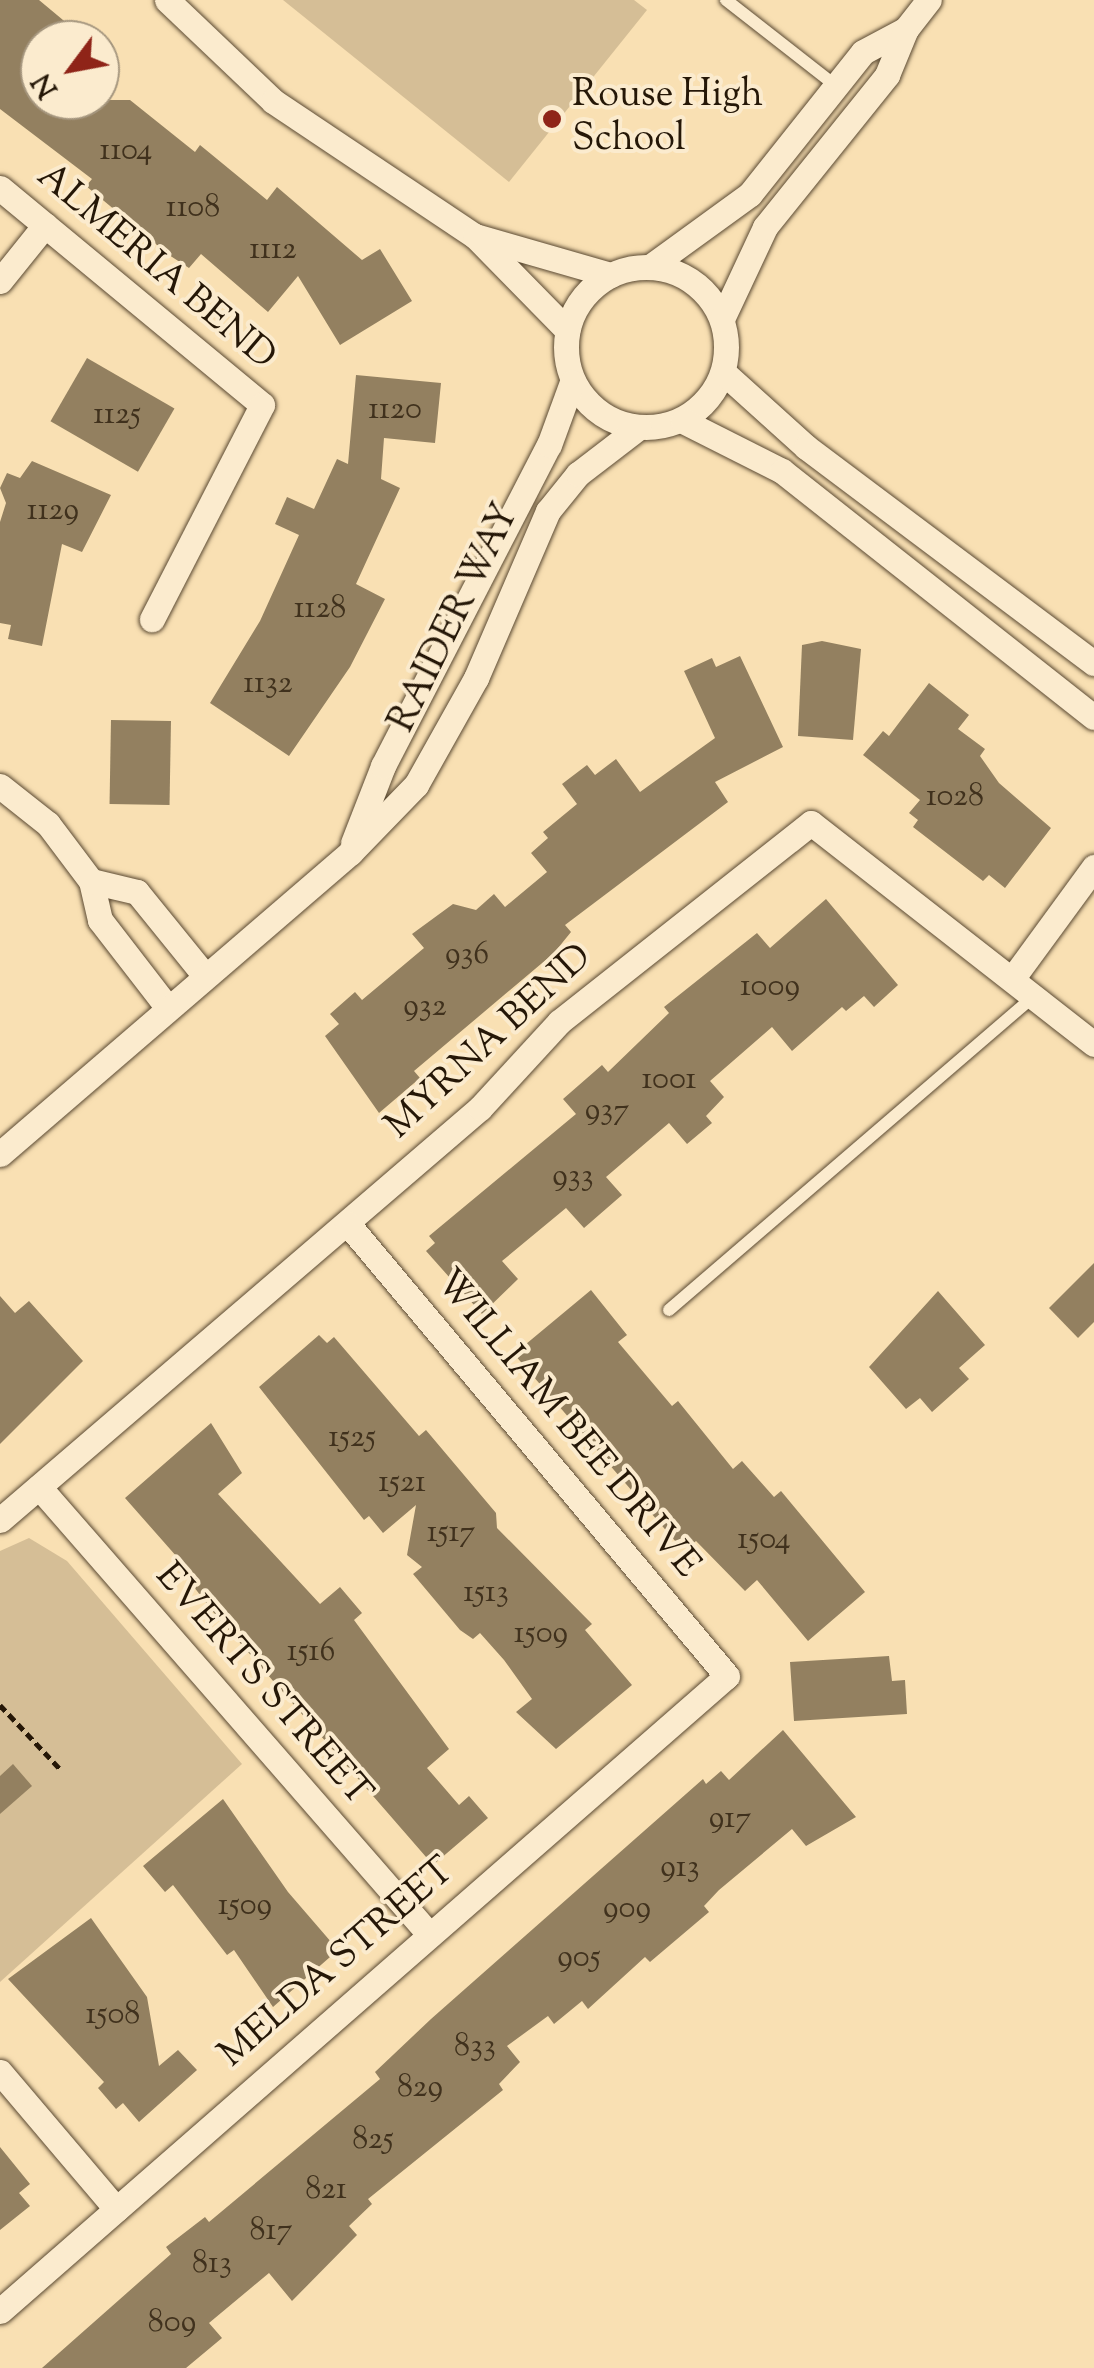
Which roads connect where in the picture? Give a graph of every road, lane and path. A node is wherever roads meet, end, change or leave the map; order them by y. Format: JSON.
{"nodes":[{"id":1,"x":167,"y":0,"type":"edge"},
{"id":2,"x":726,"y":0,"type":"edge"},
{"id":3,"x":929,"y":0,"type":"edge"},
{"id":4,"x":906,"y":29,"type":"junction"},
{"id":5,"x":836,"y":86,"type":"junction"},
{"id":6,"x":0,"y":188,"type":"edge"},
{"id":7,"x":45,"y":225,"type":"junction"},
{"id":8,"x":475,"y":236,"type":"junction"},
{"id":9,"x":651,"y":266,"type":"junction"},
{"id":10,"x":610,"y":275,"type":"junction"},
{"id":11,"x":0,"y":281,"type":"edge"},
{"id":12,"x":722,"y":319,"type":"junction"},
{"id":13,"x":567,"y":330,"type":"junction"},
{"id":14,"x":723,"y":372,"type":"junction"},
{"id":15,"x":572,"y":382,"type":"junction"},
{"id":16,"x":683,"y":421,"type":"junction"},
{"id":17,"x":638,"y":428,"type":"junction"},
{"id":18,"x":152,"y":619,"type":"dead end"},
{"id":19,"x":1094,"y":663,"type":"edge"},
{"id":20,"x":1094,"y":717,"type":"edge"},
{"id":21,"x":0,"y":786,"type":"edge"},
{"id":22,"x":350,"y":853,"type":"junction"},
{"id":23,"x":1094,"y":866,"type":"edge"},
{"id":24,"x":91,"y":881,"type":"junction"},
{"id":25,"x":205,"y":976,"type":"junction"},
{"id":26,"x":1012,"y":979,"type":"junction"},
{"id":27,"x":1034,"y":996,"type":"junction"},
{"id":28,"x":168,"y":1008,"type":"junction"},
{"id":29,"x":1094,"y":1044,"type":"edge"},
{"id":30,"x":0,"y":1154,"type":"edge"},
{"id":31,"x":347,"y":1222,"type":"junction"},
{"id":32,"x":670,"y":1310,"type":"dead end"},
{"id":33,"x":39,"y":1487,"type":"junction"},
{"id":34,"x":0,"y":1520,"type":"edge"},
{"id":35,"x":727,"y":1676,"type":"joint"},
{"id":36,"x":0,"y":1705,"type":"edge"},
{"id":37,"x":60,"y":1770,"type":"dead end"},
{"id":38,"x":429,"y":1934,"type":"junction"},
{"id":39,"x":0,"y":2072,"type":"edge"},
{"id":40,"x":116,"y":2209,"type":"junction"},
{"id":41,"x":0,"y":2311,"type":"edge"}],
"edges":[{"from":1,"to":8,"type":"street"},
{"from":2,"to":5,"type":"lane"},
{"from":3,"to":4,"type":"street"},
{"from":4,"to":5,"type":"street"},
{"from":4,"to":12,"type":"street"},
{"from":5,"to":9,"type":"street"},
{"from":6,"to":7,"type":"street","name":"ALMERIA BEND"},
{"from":7,"to":11,"type":"street"},
{"from":7,"to":18,"type":"street","name":"ALMERIA BEND"},
{"from":8,"to":10,"type":"street"},
{"from":8,"to":13,"type":"street"},
{"from":9,"to":10,"type":"street"},
{"from":9,"to":12,"type":"street"},
{"from":10,"to":13,"type":"street"},
{"from":12,"to":14,"type":"street"},
{"from":13,"to":15,"type":"street"},
{"from":14,"to":16,"type":"street"},
{"from":14,"to":19,"type":"street"},
{"from":15,"to":17,"type":"street"},
{"from":15,"to":22,"type":"street","name":"RAIDER WAY"},
{"from":16,"to":17,"type":"street"},
{"from":16,"to":20,"type":"street"},
{"from":17,"to":22,"type":"street","name":"RAIDER WAY"},
{"from":21,"to":24,"type":"street"},
{"from":22,"to":25,"type":"street","name":"RAIDER WAY"},
{"from":23,"to":26,"type":"street"},
{"from":24,"to":25,"type":"street"},
{"from":24,"to":28,"type":"street"},
{"from":25,"to":28,"type":"street","name":"RAIDER WAY"},
{"from":26,"to":27,"type":"street","name":"MYRNA BEND"},
{"from":26,"to":31,"type":"street","name":"MYRNA BEND"},
{"from":27,"to":29,"type":"street","name":"MYRNA BEND"},
{"from":27,"to":32,"type":"lane"},
{"from":28,"to":30,"type":"street","name":"RAIDER WAY"},
{"from":31,"to":33,"type":"street","name":"MYRNA BEND"},
{"from":31,"to":35,"type":"street","name":"WILLIAM BEE DRIVE"},
{"from":33,"to":34,"type":"street","name":"MYRNA BEND"},
{"from":33,"to":38,"type":"street","name":"EVERTS STREET"},
{"from":35,"to":38,"type":"street","name":"MELDA STREET"},
{"from":36,"to":37,"type":"path"},
{"from":38,"to":40,"type":"street","name":"MELDA STREET"},
{"from":39,"to":40,"type":"street"},
{"from":40,"to":41,"type":"street","name":"MELDA STREET"}]}
